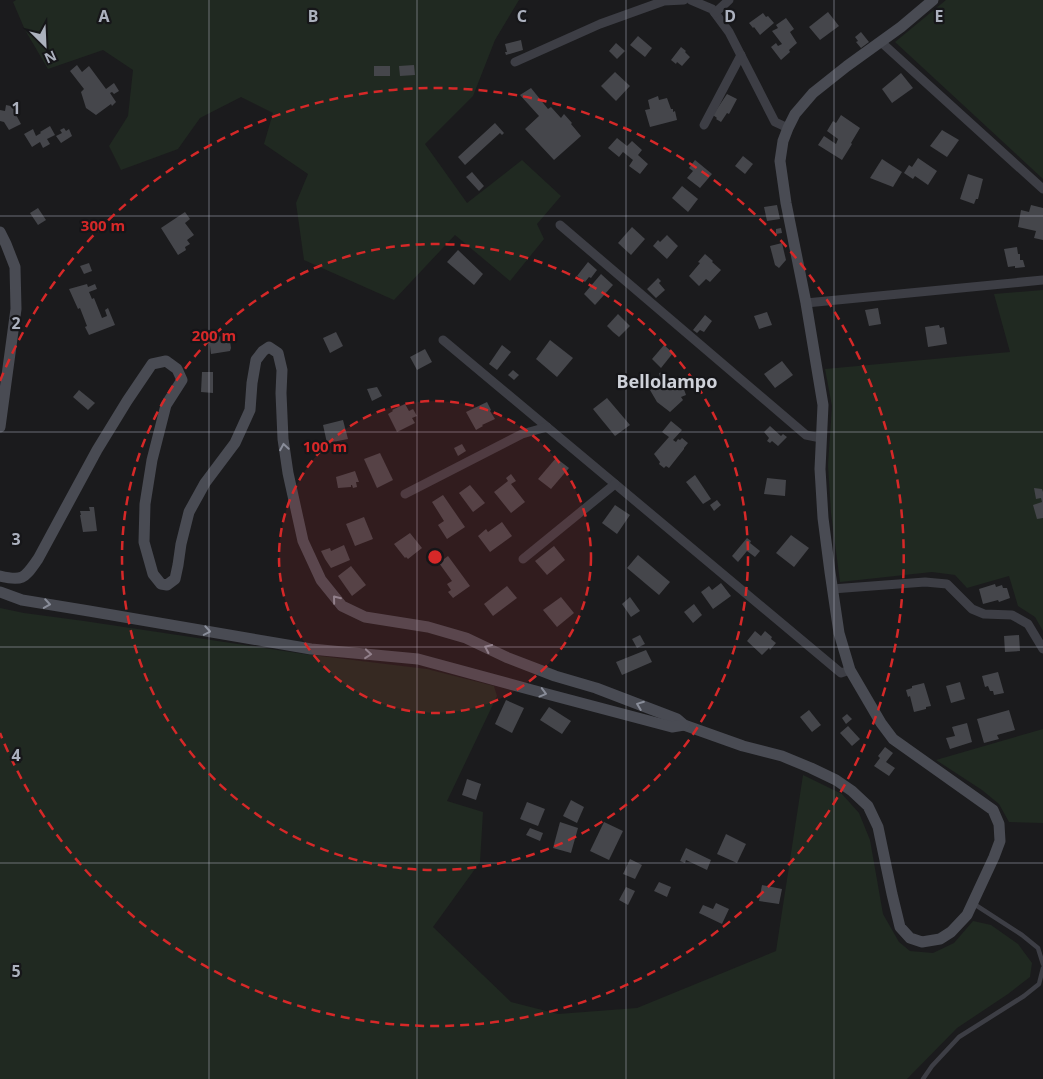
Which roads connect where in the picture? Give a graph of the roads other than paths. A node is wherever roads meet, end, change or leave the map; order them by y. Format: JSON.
{"nodes":[{"id":1,"x":684,"y":0,"type":"edge"},
{"id":2,"x":691,"y":0,"type":"edge"},
{"id":3,"x":729,"y":0,"type":"edge"},
{"id":4,"x":933,"y":0,"type":"edge"},
{"id":5,"x":715,"y":13,"type":"junction"},
{"id":6,"x":881,"y":42,"type":"junction"},
{"id":7,"x":741,"y":55,"type":"junction"},
{"id":8,"x":515,"y":62,"type":"dead end"},
{"id":9,"x":704,"y":125,"type":"dead end"},
{"id":10,"x":788,"y":128,"type":"junction"},
{"id":11,"x":1043,"y":189,"type":"edge"},
{"id":12,"x":560,"y":225,"type":"dead end"},
{"id":13,"x":0,"y":232,"type":"edge"},
{"id":14,"x":1043,"y":280,"type":"edge"},
{"id":15,"x":806,"y":303,"type":"junction"},
{"id":16,"x":443,"y":340,"type":"dead end"},
{"id":17,"x":0,"y":427,"type":"edge"},
{"id":18,"x":546,"y":427,"type":"junction"},
{"id":19,"x":821,"y":438,"type":"junction"},
{"id":20,"x":615,"y":484,"type":"junction"},
{"id":21,"x":405,"y":494,"type":"dead end"},
{"id":22,"x":523,"y":559,"type":"dead end"},
{"id":23,"x":0,"y":576,"type":"edge"},
{"id":24,"x":832,"y":590,"type":"junction"},
{"id":25,"x":0,"y":592,"type":"edge"},
{"id":26,"x":1043,"y":649,"type":"edge"},
{"id":27,"x":850,"y":670,"type":"junction"},
{"id":28,"x":684,"y":725,"type":"junction"},
{"id":29,"x":973,"y":903,"type":"junction"},
{"id":30,"x":1043,"y":964,"type":"edge"},
{"id":31,"x":1043,"y":968,"type":"edge"},
{"id":32,"x":923,"y":1079,"type":"edge"}],
"edges":[{"from":1,"to":8,"type":"street"},
{"from":2,"to":5,"type":"street"},
{"from":3,"to":5,"type":"street"},
{"from":4,"to":6,"type":"main road"},
{"from":5,"to":7,"type":"street"},
{"from":6,"to":10,"type":"main road"},
{"from":6,"to":11,"type":"street"},
{"from":7,"to":9,"type":"street"},
{"from":7,"to":10,"type":"street"},
{"from":10,"to":15,"type":"main road"},
{"from":12,"to":19,"type":"street"},
{"from":13,"to":17,"type":"main road"},
{"from":14,"to":15,"type":"street"},
{"from":15,"to":19,"type":"main road"},
{"from":16,"to":18,"type":"street"},
{"from":18,"to":20,"type":"street"},
{"from":18,"to":21,"type":"street"},
{"from":19,"to":24,"type":"main road"},
{"from":20,"to":22,"type":"street"},
{"from":20,"to":27,"type":"street"},
{"from":28,"to":23,"type":"main road","one_way":true},
{"from":24,"to":26,"type":"street"},
{"from":24,"to":27,"type":"main road"},
{"from":25,"to":28,"type":"main road","one_way":true},
{"from":27,"to":29,"type":"main road"},
{"from":28,"to":29,"type":"main road"},
{"from":29,"to":30,"type":"lane"},
{"from":31,"to":32,"type":"lane"}]}
